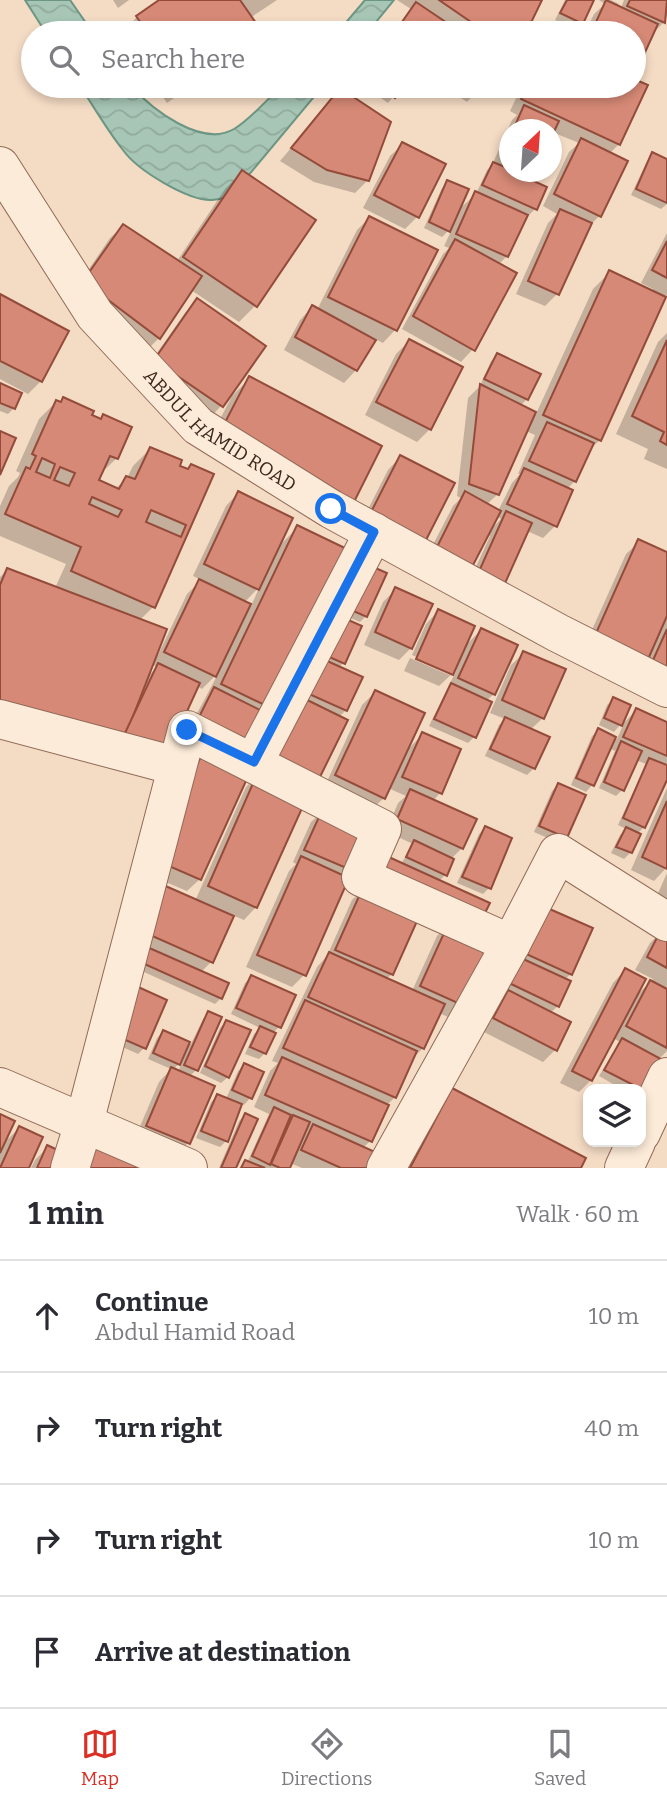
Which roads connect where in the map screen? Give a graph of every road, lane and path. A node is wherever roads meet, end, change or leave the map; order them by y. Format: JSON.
{"nodes":[{"id":1,"x":0,"y":166,"type":"edge"},
{"id":2,"x":374,"y":532,"type":"junction"},
{"id":3,"x":667,"y":688,"type":"edge"},
{"id":4,"x":0,"y":719,"type":"edge"},
{"id":5,"x":254,"y":762,"type":"junction"},
{"id":6,"x":176,"y":766,"type":"junction"},
{"id":7,"x":667,"y":922,"type":"edge"},
{"id":8,"x":511,"y":944,"type":"junction"},
{"id":9,"x":667,"y":1077,"type":"edge"},
{"id":10,"x":0,"y":1087,"type":"edge"},
{"id":11,"x":646,"y":1122,"type":"edge"},
{"id":12,"x":84,"y":1123,"type":"junction"},
{"id":13,"x":634,"y":1147,"type":"edge"},
{"id":14,"x":70,"y":1168,"type":"edge"},
{"id":15,"x":188,"y":1168,"type":"edge"},
{"id":16,"x":386,"y":1168,"type":"edge"},
{"id":17,"x":624,"y":1168,"type":"edge"}],
"edges":[{"from":1,"to":2,"type":"street","name":"ABDUL HAMID ROAD"},
{"from":2,"to":3,"type":"street","name":"ABDUL HAMID ROAD"},
{"from":2,"to":5,"type":"street"},
{"from":4,"to":6,"type":"street"},
{"from":5,"to":6,"type":"street"},
{"from":5,"to":8,"type":"street"},
{"from":6,"to":12,"type":"street"},
{"from":7,"to":8,"type":"street"},
{"from":8,"to":16,"type":"street"},
{"from":9,"to":11,"type":"street"},
{"from":10,"to":12,"type":"street"},
{"from":12,"to":14,"type":"street"},
{"from":12,"to":15,"type":"street"},
{"from":13,"to":17,"type":"street"}]}
